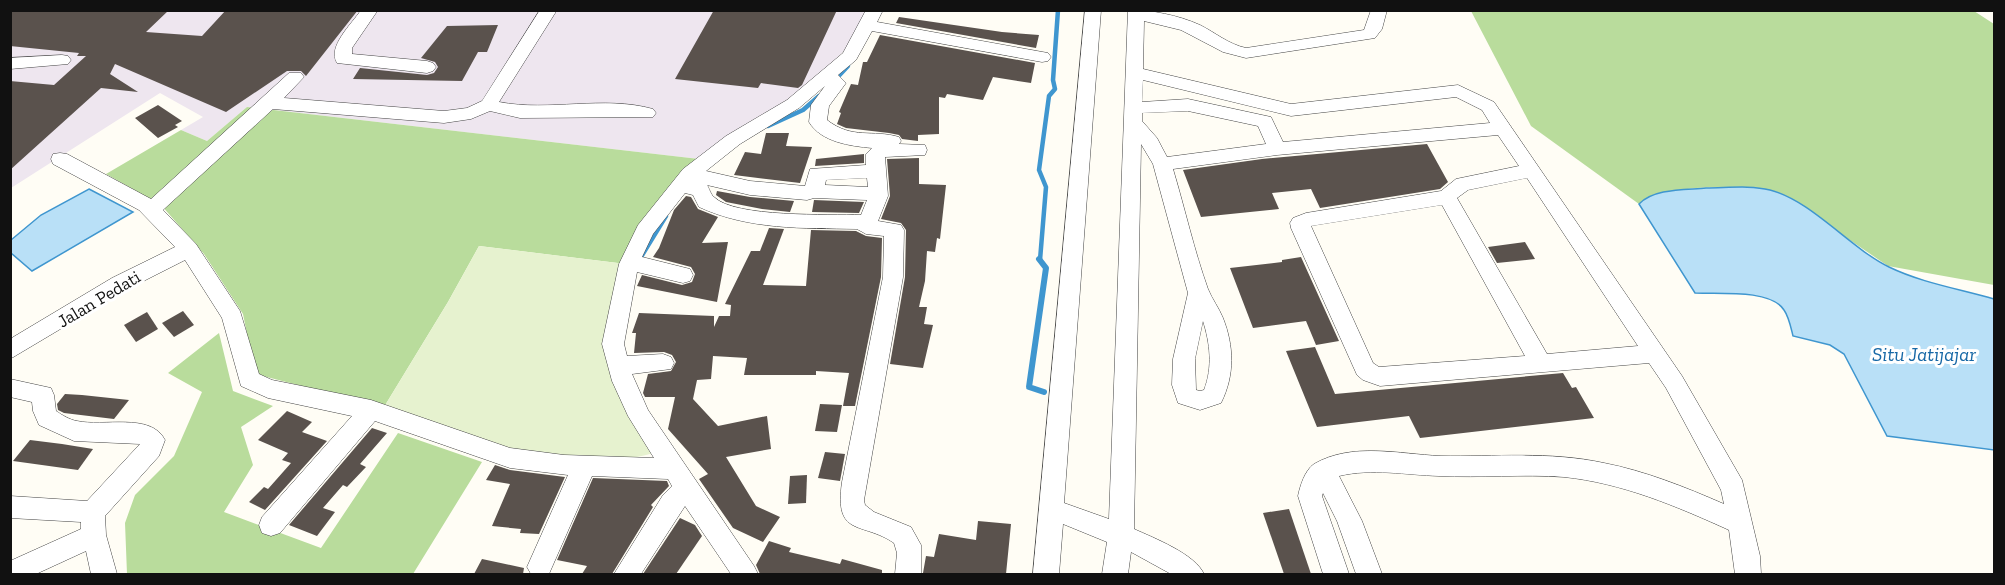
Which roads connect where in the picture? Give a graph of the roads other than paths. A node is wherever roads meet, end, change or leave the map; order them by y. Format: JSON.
{"nodes":[{"id":1,"x":370,"y":10,"type":"edge"},
{"id":2,"x":549,"y":10,"type":"edge"},
{"id":3,"x":1093,"y":10,"type":"edge"},
{"id":4,"x":1379,"y":10,"type":"edge"},
{"id":5,"x":1136,"y":13,"type":"edge"},
{"id":6,"x":874,"y":22,"type":"edge"},
{"id":7,"x":1042,"y":57,"type":"dead end"},
{"id":8,"x":62,"y":60,"type":"dead end"},
{"id":9,"x":10,"y":64,"type":"edge"},
{"id":10,"x":427,"y":67,"type":"dead end"},
{"id":11,"x":1134,"y":72,"type":"junction"},
{"id":12,"x":295,"y":77,"type":"dead end"},
{"id":13,"x":831,"y":79,"type":"junction"},
{"id":14,"x":269,"y":103,"type":"junction"},
{"id":15,"x":488,"y":105,"type":"junction"},
{"id":16,"x":647,"y":113,"type":"dead end"},
{"id":17,"x":1133,"y":115,"type":"junction"},
{"id":18,"x":1504,"y":128,"type":"junction"},
{"id":19,"x":1277,"y":149,"type":"junction"},
{"id":20,"x":60,"y":159,"type":"dead end"},
{"id":21,"x":1162,"y":164,"type":"junction"},
{"id":22,"x":1533,"y":170,"type":"junction"},
{"id":23,"x":876,"y":171,"type":"junction"},
{"id":24,"x":689,"y":181,"type":"junction"},
{"id":25,"x":813,"y":191,"type":"junction"},
{"id":26,"x":878,"y":194,"type":"junction"},
{"id":27,"x":1447,"y":197,"type":"junction"},
{"id":28,"x":151,"y":210,"type":"junction"},
{"id":29,"x":867,"y":222,"type":"junction"},
{"id":30,"x":189,"y":249,"type":"junction"},
{"id":31,"x":634,"y":263,"type":"junction"},
{"id":32,"x":683,"y":275,"type":"dead end"},
{"id":33,"x":1199,"y":293,"type":"dead end"},
{"id":34,"x":10,"y":350,"type":"edge"},
{"id":35,"x":1653,"y":354,"type":"junction"},
{"id":36,"x":1540,"y":362,"type":"junction"},
{"id":37,"x":663,"y":363,"type":"dead end"},
{"id":38,"x":625,"y":366,"type":"junction"},
{"id":39,"x":10,"y":388,"type":"edge"},
{"id":40,"x":371,"y":410,"type":"junction"},
{"id":41,"x":585,"y":464,"type":"junction"},
{"id":42,"x":1322,"y":472,"type":"junction"},
{"id":43,"x":679,"y":479,"type":"junction"},
{"id":44,"x":10,"y":507,"type":"edge"},
{"id":45,"x":1052,"y":508,"type":"junction"},
{"id":46,"x":1740,"y":523,"type":"junction"},
{"id":47,"x":93,"y":524,"type":"junction"},
{"id":48,"x":271,"y":525,"type":"dead end"},
{"id":49,"x":1121,"y":535,"type":"junction"},
{"id":50,"x":540,"y":567,"type":"dead end"},
{"id":51,"x":10,"y":574,"type":"edge"},
{"id":52,"x":104,"y":574,"type":"edge"},
{"id":53,"x":627,"y":574,"type":"edge"},
{"id":54,"x":745,"y":574,"type":"edge"},
{"id":55,"x":908,"y":574,"type":"edge"},
{"id":56,"x":1046,"y":574,"type":"edge"},
{"id":57,"x":1115,"y":574,"type":"edge"},
{"id":58,"x":1191,"y":574,"type":"edge"},
{"id":59,"x":1336,"y":574,"type":"edge"},
{"id":60,"x":1369,"y":574,"type":"edge"},
{"id":61,"x":1748,"y":574,"type":"edge"}],
"edges":[{"from":1,"to":10,"type":"street"},
{"from":2,"to":15,"type":"street"},
{"from":3,"to":45,"type":"street"},
{"from":4,"to":5,"type":"street"},
{"from":5,"to":11,"type":"street"},
{"from":6,"to":7,"type":"street"},
{"from":6,"to":13,"type":"street"},
{"from":8,"to":9,"type":"street"},
{"from":11,"to":17,"type":"street"},
{"from":11,"to":18,"type":"street"},
{"from":12,"to":14,"type":"street"},
{"from":13,"to":23,"type":"street"},
{"from":13,"to":24,"type":"street"},
{"from":14,"to":15,"type":"street"},
{"from":14,"to":28,"type":"street"},
{"from":15,"to":16,"type":"street"},
{"from":17,"to":19,"type":"street"},
{"from":17,"to":21,"type":"street"},
{"from":17,"to":49,"type":"street"},
{"from":18,"to":19,"type":"street"},
{"from":18,"to":22,"type":"street"},
{"from":19,"to":21,"type":"street"},
{"from":20,"to":28,"type":"street"},
{"from":21,"to":33,"type":"street"},
{"from":22,"to":27,"type":"street"},
{"from":22,"to":35,"type":"street"},
{"from":23,"to":25,"type":"street"},
{"from":23,"to":26,"type":"street"},
{"from":24,"to":25,"type":"street"},
{"from":24,"to":29,"type":"street"},
{"from":24,"to":31,"type":"street"},
{"from":25,"to":26,"type":"street"},
{"from":26,"to":29,"type":"street"},
{"from":27,"to":36,"type":"street"},
{"from":27,"to":36,"type":"street"},
{"from":28,"to":30,"type":"street"},
{"from":29,"to":55,"type":"street"},
{"from":30,"to":34,"type":"street","name":"Jalan Pedati"},
{"from":30,"to":40,"type":"street"},
{"from":31,"to":32,"type":"street"},
{"from":31,"to":38,"type":"street"},
{"from":35,"to":36,"type":"street"},
{"from":35,"to":46,"type":"street"},
{"from":37,"to":38,"type":"street"},
{"from":38,"to":43,"type":"street"},
{"from":39,"to":47,"type":"street"},
{"from":40,"to":41,"type":"street"},
{"from":40,"to":48,"type":"street"},
{"from":41,"to":43,"type":"street"},
{"from":41,"to":50,"type":"street"},
{"from":42,"to":46,"type":"street"},
{"from":42,"to":59,"type":"street"},
{"from":42,"to":60,"type":"street"},
{"from":43,"to":53,"type":"street"},
{"from":43,"to":54,"type":"street"},
{"from":44,"to":47,"type":"street"},
{"from":45,"to":49,"type":"street"},
{"from":45,"to":56,"type":"street"},
{"from":46,"to":61,"type":"street"},
{"from":47,"to":51,"type":"street"},
{"from":47,"to":52,"type":"street"},
{"from":49,"to":57,"type":"street"},
{"from":49,"to":58,"type":"street"}]}
